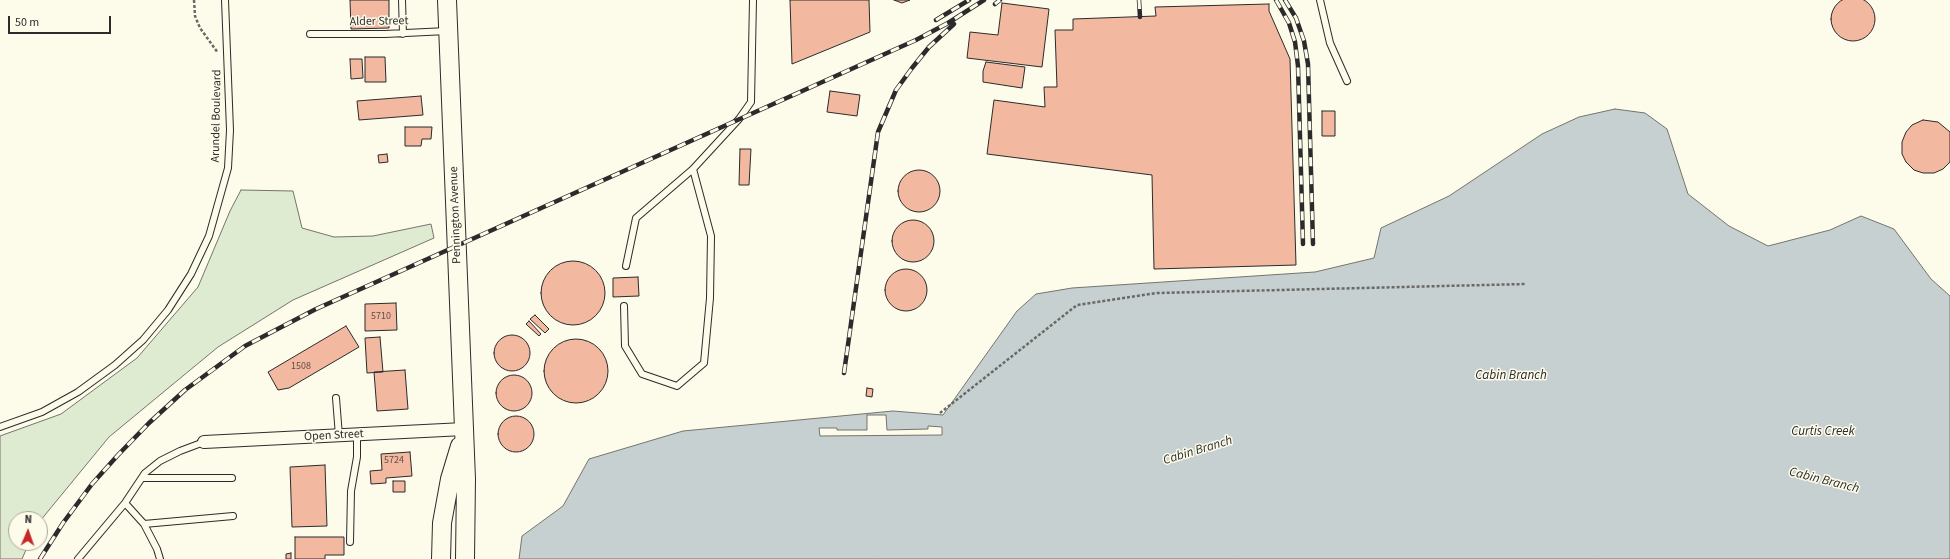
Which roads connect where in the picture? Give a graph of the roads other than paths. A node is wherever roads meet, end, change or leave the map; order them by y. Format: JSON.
{"nodes":[{"id":1,"x":225,"y":0,"type":"edge"},
{"id":2,"x":402,"y":0,"type":"edge"},
{"id":3,"x":447,"y":0,"type":"edge"},
{"id":4,"x":753,"y":0,"type":"edge"},
{"id":5,"x":1320,"y":0,"type":"edge"},
{"id":6,"x":448,"y":31,"type":"junction"},
{"id":7,"x":310,"y":34,"type":"dead end"},
{"id":8,"x":403,"y":34,"type":"junction"},
{"id":9,"x":1347,"y":81,"type":"dead end"},
{"id":10,"x":693,"y":170,"type":"junction"},
{"id":11,"x":626,"y":266,"type":"dead end"},
{"id":12,"x":624,"y":306,"type":"dead end"},
{"id":13,"x":336,"y":398,"type":"dead end"},
{"id":14,"x":0,"y":427,"type":"edge"},
{"id":15,"x":464,"y":429,"type":"junction"},
{"id":16,"x":357,"y":435,"type":"junction"},
{"id":17,"x":339,"y":436,"type":"junction"},
{"id":18,"x":204,"y":442,"type":"joint"},
{"id":19,"x":142,"y":478,"type":"junction"},
{"id":20,"x":232,"y":478,"type":"dead end"},
{"id":21,"x":125,"y":503,"type":"junction"},
{"id":22,"x":233,"y":516,"type":"dead end"},
{"id":23,"x":144,"y":524,"type":"junction"},
{"id":24,"x":350,"y":542,"type":"dead end"},
{"id":25,"x":78,"y":559,"type":"edge"},
{"id":26,"x":160,"y":559,"type":"edge"},
{"id":27,"x":440,"y":559,"type":"edge"},
{"id":28,"x":465,"y":559,"type":"edge"}],
"edges":[{"from":1,"to":14,"type":"lane","name":"Arundel Boulevard"},
{"from":2,"to":8,"type":"lane"},
{"from":3,"to":6,"type":"main road","name":"Pennington Avenue"},
{"from":4,"to":10,"type":"lane"},
{"from":5,"to":9,"type":"lane"},
{"from":6,"to":8,"type":"lane","name":"Alder Street"},
{"from":6,"to":15,"type":"main road","name":"Pennington Avenue"},
{"from":7,"to":8,"type":"lane","name":"Alder Street"},
{"from":10,"to":11,"type":"lane"},
{"from":10,"to":12,"type":"lane"},
{"from":13,"to":17,"type":"lane"},
{"from":15,"to":16,"type":"street","name":"Open Street"},
{"from":15,"to":27,"type":"main road","name":"Pennington Avenue"},
{"from":15,"to":28,"type":"main road","name":"Pennington Avenue"},
{"from":16,"to":17,"type":"street","name":"Open Street"},
{"from":16,"to":24,"type":"lane"},
{"from":17,"to":18,"type":"street","name":"Open Street"},
{"from":18,"to":19,"type":"lane"},
{"from":19,"to":20,"type":"lane"},
{"from":19,"to":21,"type":"lane"},
{"from":21,"to":23,"type":"lane"},
{"from":21,"to":25,"type":"lane"},
{"from":22,"to":23,"type":"lane"},
{"from":23,"to":26,"type":"lane"}]}
